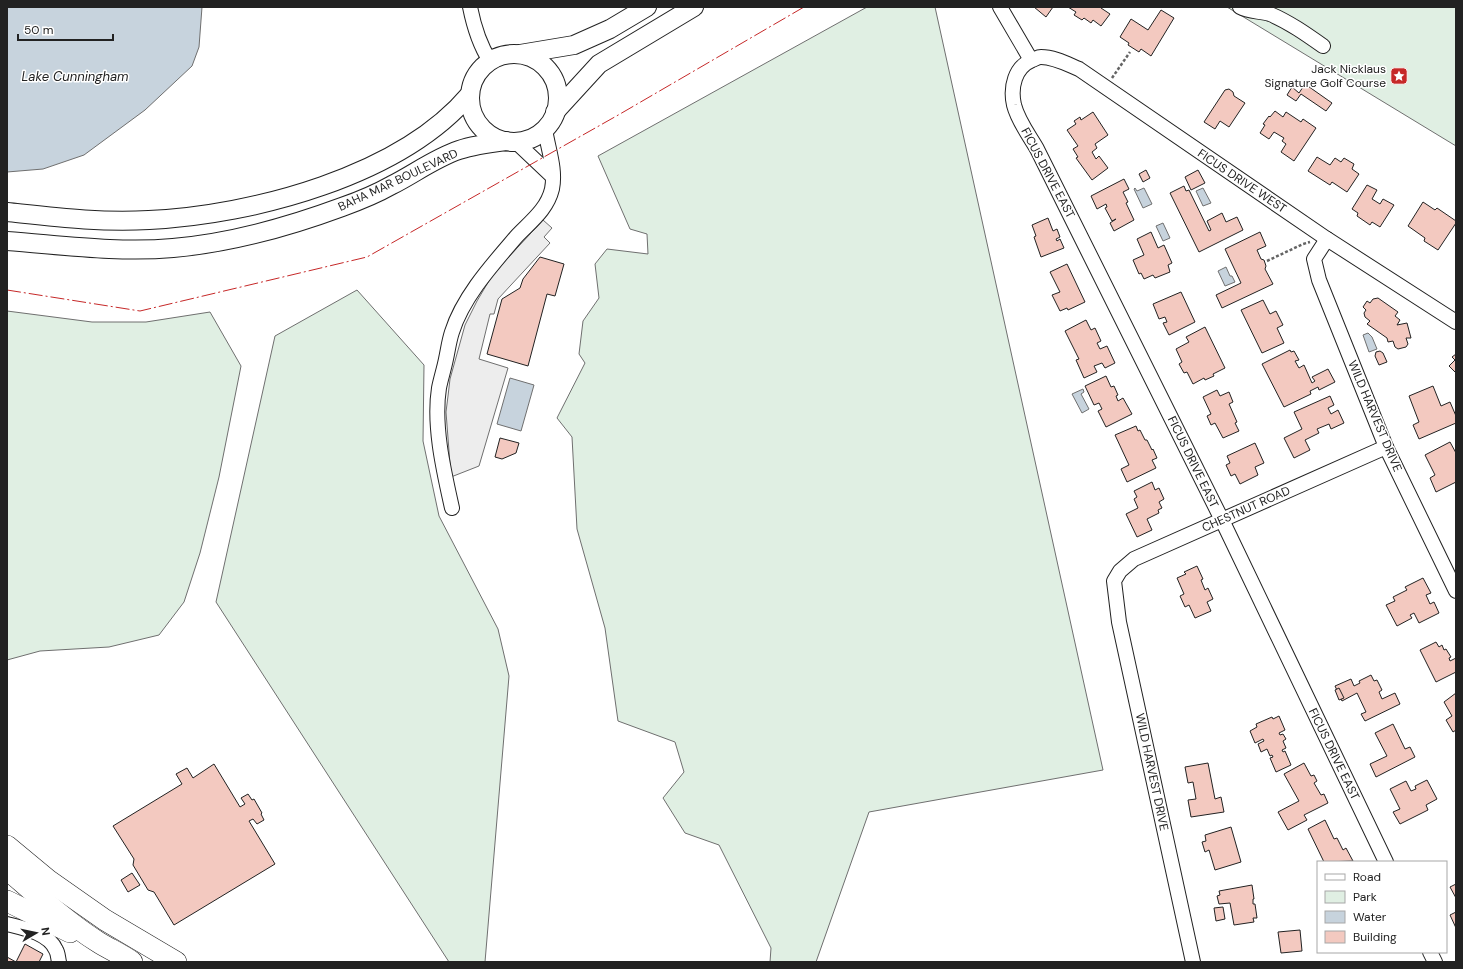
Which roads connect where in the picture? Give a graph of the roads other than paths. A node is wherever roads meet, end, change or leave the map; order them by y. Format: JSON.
{"nodes":[{"id":1,"x":470,"y":7,"type":"edge"},
{"id":2,"x":647,"y":7,"type":"edge"},
{"id":3,"x":694,"y":7,"type":"edge"},
{"id":4,"x":1000,"y":7,"type":"edge"},
{"id":5,"x":1240,"y":7,"type":"edge"},
{"id":6,"x":1323,"y":46,"type":"dead end"},
{"id":7,"x":519,"y":54,"type":"junction"},
{"id":8,"x":490,"y":61,"type":"junction"},
{"id":9,"x":1028,"y":62,"type":"junction"},
{"id":10,"x":470,"y":94,"type":"junction"},
{"id":11,"x":556,"y":112,"type":"junction"},
{"id":12,"x":545,"y":130,"type":"junction"},
{"id":13,"x":511,"y":142,"type":"junction"},
{"id":14,"x":553,"y":177,"type":"junction"},
{"id":15,"x":7,"y":212,"type":"edge"},
{"id":16,"x":1327,"y":239,"type":"junction"},
{"id":17,"x":7,"y":241,"type":"edge"},
{"id":18,"x":1456,"y":322,"type":"edge"},
{"id":19,"x":1386,"y":447,"type":"junction"},
{"id":20,"x":452,"y":508,"type":"dead end"},
{"id":21,"x":1222,"y":520,"type":"junction"},
{"id":22,"x":1114,"y":581,"type":"joint"},
{"id":23,"x":1456,"y":591,"type":"edge"},
{"id":24,"x":7,"y":846,"type":"edge"},
{"id":25,"x":1386,"y":861,"type":"edge"},
{"id":26,"x":7,"y":870,"type":"edge"},
{"id":27,"x":7,"y":901,"type":"edge"},
{"id":28,"x":7,"y":924,"type":"edge"},
{"id":29,"x":98,"y":942,"type":"junction"},
{"id":30,"x":1430,"y":953,"type":"edge"},
{"id":31,"x":122,"y":959,"type":"edge"},
{"id":32,"x":59,"y":962,"type":"edge"},
{"id":33,"x":176,"y":962,"type":"edge"},
{"id":34,"x":1193,"y":962,"type":"edge"},
{"id":35,"x":1435,"y":962,"type":"edge"}],
"edges":[{"from":1,"to":8,"type":"street"},
{"from":2,"to":7,"type":"main road"},
{"from":3,"to":11,"type":"main road"},
{"from":4,"to":9,"type":"street"},
{"from":5,"to":6,"type":"street"},
{"from":7,"to":8,"type":"main road"},
{"from":7,"to":11,"type":"main road"},
{"from":8,"to":10,"type":"main road"},
{"from":9,"to":16,"type":"street","name":"FICUS DRIVE WEST"},
{"from":9,"to":21,"type":"street","name":"FICUS DRIVE EAST"},
{"from":10,"to":13,"type":"main road"},
{"from":10,"to":15,"type":"main road","name":"BAHA MAR BOULEVARD"},
{"from":11,"to":12,"type":"main road"},
{"from":12,"to":13,"type":"main road"},
{"from":12,"to":14,"type":"street"},
{"from":13,"to":14,"type":"street"},
{"from":13,"to":17,"type":"main road","name":"BAHA MAR BOULEVARD"},
{"from":14,"to":20,"type":"street"},
{"from":16,"to":18,"type":"street","name":"FICUS DRIVE WEST"},
{"from":16,"to":19,"type":"street","name":"WILD HARVEST DRIVE"},
{"from":19,"to":21,"type":"street","name":"CHESTNUT ROAD"},
{"from":19,"to":23,"type":"street","name":"WILD HARVEST DRIVE"},
{"from":21,"to":22,"type":"street","name":"CHESTNUT ROAD"},
{"from":21,"to":25,"type":"street","name":"FICUS DRIVE EAST"},
{"from":22,"to":34,"type":"street","name":"WILD HARVEST DRIVE"},
{"from":24,"to":33,"type":"highway"},
{"from":26,"to":29,"type":"highway"},
{"from":27,"to":29,"type":"highway"},
{"from":28,"to":32,"type":"street"},
{"from":29,"to":31,"type":"highway"},
{"from":30,"to":35,"type":"street"}]}
